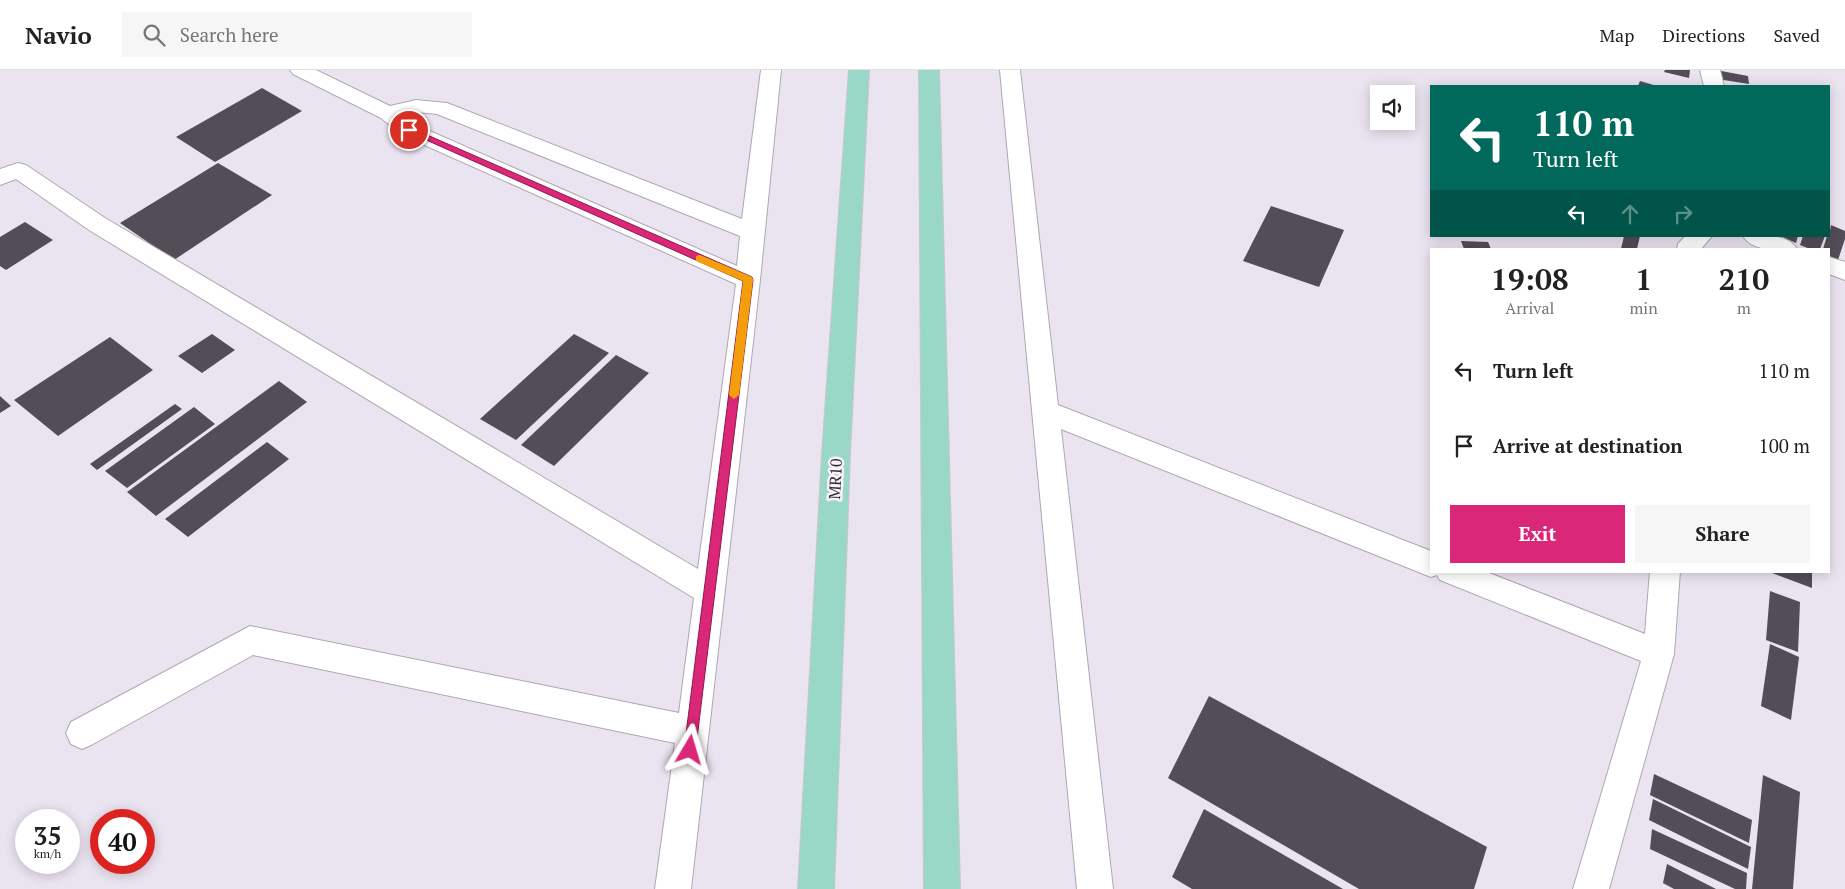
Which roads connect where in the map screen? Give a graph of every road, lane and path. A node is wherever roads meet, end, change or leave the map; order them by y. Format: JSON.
{"nodes":[{"id":1,"x":300,"y":70,"type":"edge"},
{"id":2,"x":771,"y":70,"type":"edge"},
{"id":3,"x":858,"y":70,"type":"edge"},
{"id":4,"x":929,"y":70,"type":"edge"},
{"id":5,"x":1010,"y":70,"type":"edge"},
{"id":6,"x":1710,"y":70,"type":"edge"},
{"id":7,"x":1714,"y":85,"type":"edge"},
{"id":8,"x":388,"y":113,"type":"junction"},
{"id":9,"x":0,"y":178,"type":"edge"},
{"id":10,"x":752,"y":232,"type":"junction"},
{"id":11,"x":1700,"y":237,"type":"edge"},
{"id":12,"x":1756,"y":237,"type":"edge"},
{"id":13,"x":1689,"y":248,"type":"edge"},
{"id":14,"x":1784,"y":248,"type":"edge"},
{"id":15,"x":1830,"y":266,"type":"edge"},
{"id":16,"x":1845,"y":272,"type":"edge"},
{"id":17,"x":748,"y":280,"type":"junction"},
{"id":18,"x":1044,"y":411,"type":"junction"},
{"id":19,"x":1430,"y":564,"type":"edge"},
{"id":20,"x":1455,"y":573,"type":"edge"},
{"id":21,"x":1665,"y":573,"type":"edge"},
{"id":22,"x":710,"y":592,"type":"junction"},
{"id":23,"x":1659,"y":654,"type":"junction"},
{"id":24,"x":693,"y":731,"type":"junction"},
{"id":25,"x":82,"y":733,"type":"dead end"},
{"id":26,"x":1096,"y":887,"type":"edge"},
{"id":27,"x":673,"y":889,"type":"edge"},
{"id":28,"x":816,"y":889,"type":"edge"},
{"id":29,"x":942,"y":889,"type":"edge"},
{"id":30,"x":1591,"y":889,"type":"edge"}],
"edges":[{"from":1,"to":8,"type":"street"},
{"from":2,"to":10,"type":"street"},
{"from":3,"to":28,"type":"main road","name":"MR10"},
{"from":4,"to":29,"type":"main road"},
{"from":5,"to":18,"type":"street"},
{"from":6,"to":7,"type":"street"},
{"from":8,"to":10,"type":"street"},
{"from":8,"to":17,"type":"street"},
{"from":9,"to":22,"type":"street"},
{"from":10,"to":17,"type":"street"},
{"from":11,"to":13,"type":"street"},
{"from":12,"to":14,"type":"street"},
{"from":15,"to":16,"type":"street"},
{"from":17,"to":22,"type":"street"},
{"from":18,"to":19,"type":"street"},
{"from":18,"to":26,"type":"street"},
{"from":20,"to":23,"type":"street"},
{"from":21,"to":23,"type":"street"},
{"from":22,"to":24,"type":"street"},
{"from":23,"to":30,"type":"street"},
{"from":24,"to":25,"type":"street"},
{"from":24,"to":27,"type":"street"}]}
